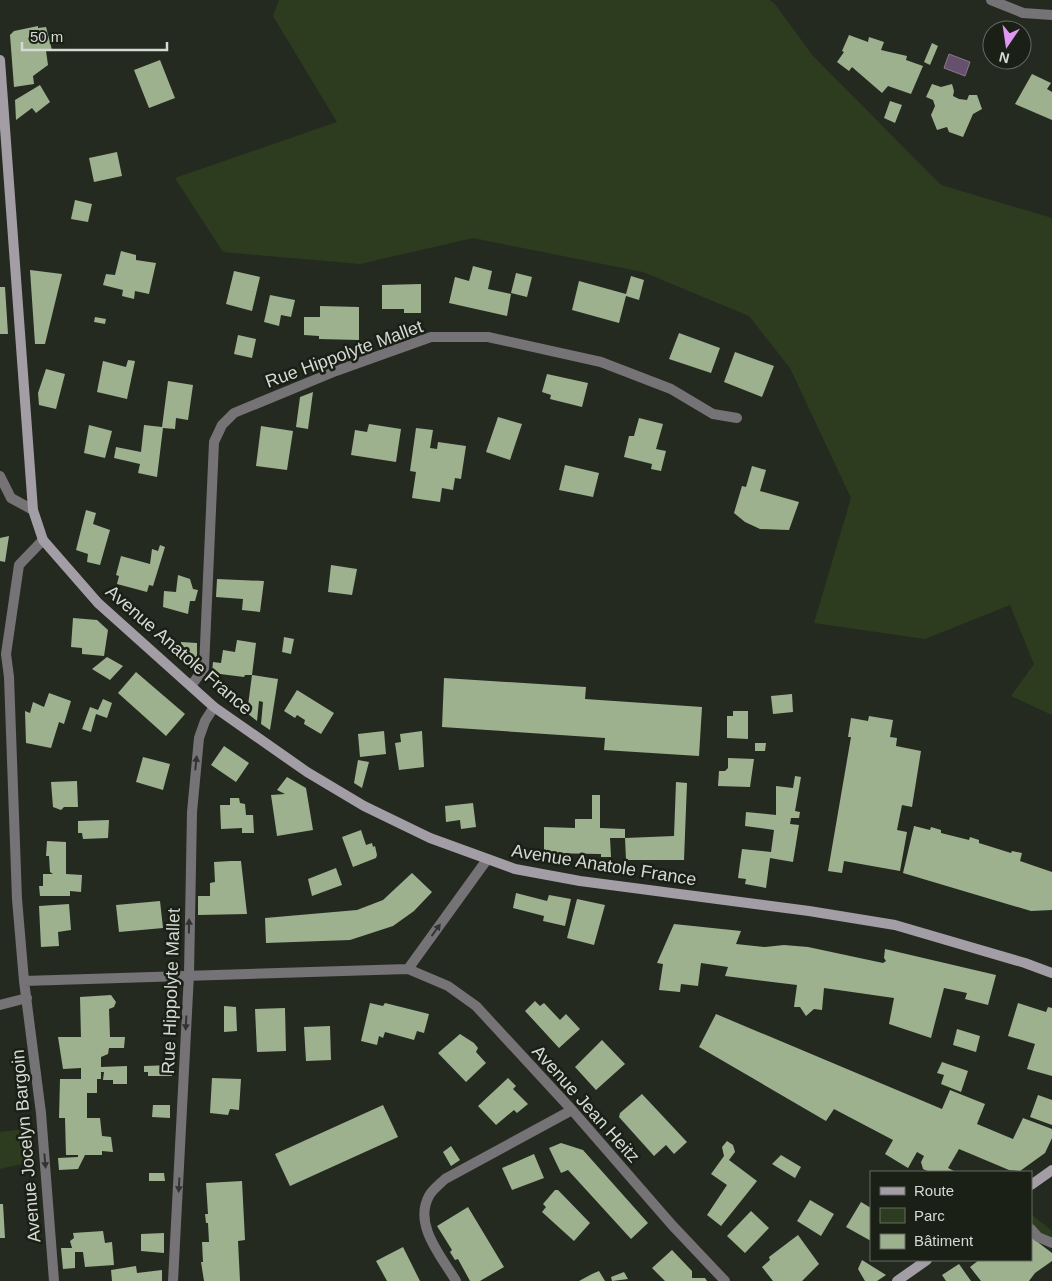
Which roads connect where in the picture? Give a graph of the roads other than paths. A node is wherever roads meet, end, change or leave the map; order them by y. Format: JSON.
{"nodes":[{"id":1,"x":991,"y":0,"type":"edge"},
{"id":2,"x":1052,"y":15,"type":"edge"},
{"id":3,"x":0,"y":60,"type":"edge"},
{"id":4,"x":737,"y":418,"type":"dead end"},
{"id":5,"x":0,"y":476,"type":"edge"},
{"id":6,"x":33,"y":510,"type":"junction"},
{"id":7,"x":43,"y":540,"type":"junction"},
{"id":8,"x":3,"y":654,"type":"edge"},
{"id":9,"x":191,"y":686,"type":"junction"},
{"id":10,"x":214,"y":707,"type":"junction"},
{"id":11,"x":486,"y":861,"type":"junction"},
{"id":12,"x":408,"y":969,"type":"junction"},
{"id":13,"x":1052,"y":973,"type":"edge"},
{"id":14,"x":189,"y":974,"type":"junction"},
{"id":15,"x":24,"y":982,"type":"junction"},
{"id":16,"x":27,"y":998,"type":"junction"},
{"id":17,"x":0,"y":1004,"type":"edge"},
{"id":18,"x":572,"y":1110,"type":"junction"},
{"id":19,"x":1052,"y":1170,"type":"edge"},
{"id":20,"x":1032,"y":1184,"type":"edge"},
{"id":21,"x":1032,"y":1230,"type":"edge"},
{"id":22,"x":1052,"y":1243,"type":"edge"},
{"id":23,"x":926,"y":1261,"type":"edge"},
{"id":24,"x":54,"y":1281,"type":"edge"},
{"id":25,"x":173,"y":1281,"type":"edge"},
{"id":26,"x":456,"y":1281,"type":"edge"},
{"id":27,"x":725,"y":1281,"type":"edge"},
{"id":28,"x":897,"y":1281,"type":"edge"}],
"edges":[{"from":1,"to":2,"type":"street"},
{"from":3,"to":6,"type":"main road","name":"Avenue Anatole France"},
{"from":4,"to":9,"type":"street","name":"Rue Hippolyte Mallet"},
{"from":5,"to":6,"type":"street"},
{"from":6,"to":7,"type":"main road","name":"Avenue Anatole France"},
{"from":7,"to":8,"type":"street","name":"Avenue Jocelyn Bargoin"},
{"from":7,"to":9,"type":"main road","name":"Avenue Anatole France"},
{"from":8,"to":15,"type":"street","name":"Avenue Jocelyn Bargoin"},
{"from":9,"to":10,"type":"main road","name":"Avenue Anatole France"},
{"from":10,"to":11,"type":"main road","name":"Avenue Anatole France"},
{"from":14,"to":10,"type":"street","name":"Rue Hippolyte Mallet","one_way":true},
{"from":12,"to":11,"type":"street","one_way":true},
{"from":11,"to":13,"type":"main road","name":"Avenue Anatole France"},
{"from":12,"to":14,"type":"street","name":"Avenue Jean Heitz"},
{"from":12,"to":18,"type":"street","name":"Avenue Jean Heitz"},
{"from":14,"to":15,"type":"street","name":"Avenue Jean Heitz"},
{"from":14,"to":25,"type":"street","name":"Rue Hippolyte Mallet","one_way":true},
{"from":15,"to":16,"type":"street","name":"Avenue Jocelyn Bargoin"},
{"from":16,"to":17,"type":"street"},
{"from":16,"to":24,"type":"street","name":"Avenue Jocelyn Bargoin","one_way":true},
{"from":18,"to":26,"type":"street"},
{"from":18,"to":27,"type":"street","name":"Avenue Jean Heitz"},
{"from":19,"to":20,"type":"main road"},
{"from":21,"to":22,"type":"street"},
{"from":23,"to":28,"type":"main road"}]}
